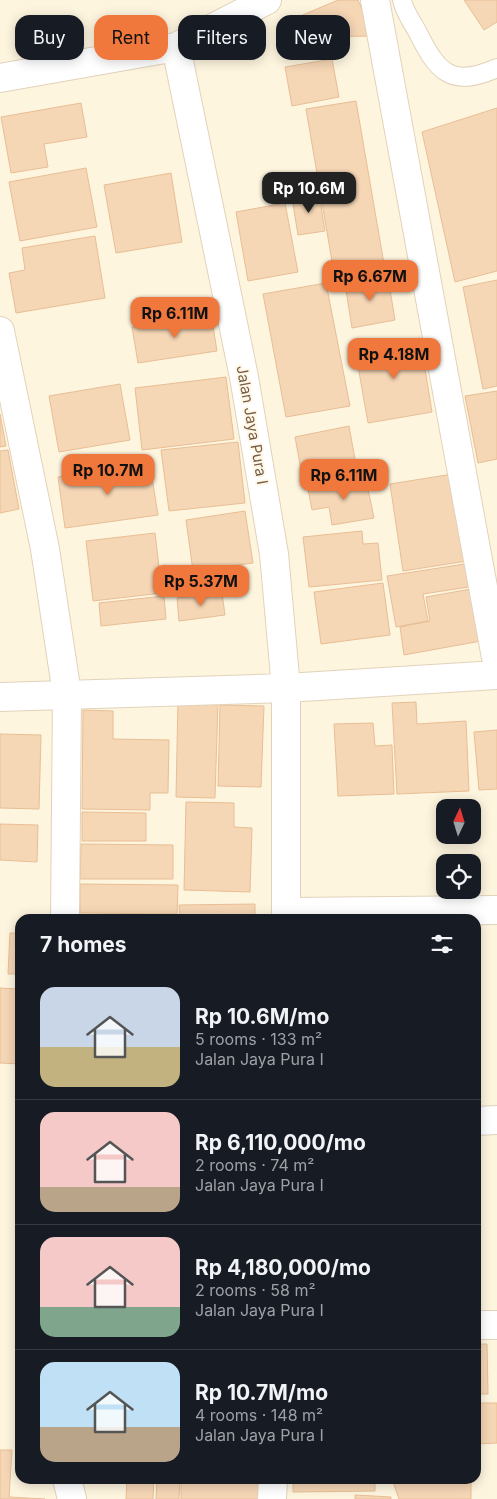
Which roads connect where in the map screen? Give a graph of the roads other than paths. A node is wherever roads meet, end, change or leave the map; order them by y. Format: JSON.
{"nodes":[{"id":1,"x":267,"y":0,"type":"edge"},
{"id":2,"x":375,"y":0,"type":"edge"},
{"id":3,"x":402,"y":0,"type":"edge"},
{"id":4,"x":176,"y":47,"type":"junction"},
{"id":5,"x":497,"y":68,"type":"edge"},
{"id":6,"x":0,"y":78,"type":"edge"},
{"id":7,"x":0,"y":331,"type":"edge"},
{"id":8,"x":497,"y":663,"type":"edge"},
{"id":9,"x":497,"y":675,"type":"edge"},
{"id":10,"x":286,"y":688,"type":"junction"},
{"id":11,"x":67,"y":694,"type":"junction"},
{"id":12,"x":0,"y":697,"type":"edge"},
{"id":13,"x":497,"y":910,"type":"edge"},
{"id":14,"x":65,"y":914,"type":"edge"},
{"id":15,"x":286,"y":914,"type":"edge"},
{"id":16,"x":356,"y":914,"type":"edge"},
{"id":17,"x":497,"y":1120,"type":"edge"},
{"id":18,"x":481,"y":1121,"type":"edge"},
{"id":19,"x":481,"y":1325,"type":"edge"},
{"id":20,"x":497,"y":1325,"type":"edge"},
{"id":21,"x":68,"y":1484,"type":"edge"},
{"id":22,"x":273,"y":1484,"type":"edge"},
{"id":23,"x":72,"y":1499,"type":"edge"},
{"id":24,"x":272,"y":1499,"type":"edge"}],
"edges":[{"from":1,"to":4,"type":"street"},
{"from":2,"to":8,"type":"street"},
{"from":3,"to":5,"type":"lane"},
{"from":4,"to":6,"type":"street"},
{"from":4,"to":10,"type":"street","name":"Jalan Jaya Pura I"},
{"from":7,"to":11,"type":"street"},
{"from":9,"to":10,"type":"street"},
{"from":10,"to":11,"type":"street"},
{"from":10,"to":15,"type":"street","name":"Jalan Jaya Pura I"},
{"from":11,"to":12,"type":"street"},
{"from":11,"to":14,"type":"street"},
{"from":13,"to":16,"type":"street"},
{"from":17,"to":18,"type":"street"},
{"from":19,"to":20,"type":"street"},
{"from":21,"to":23,"type":"street"},
{"from":22,"to":24,"type":"street"}]}
